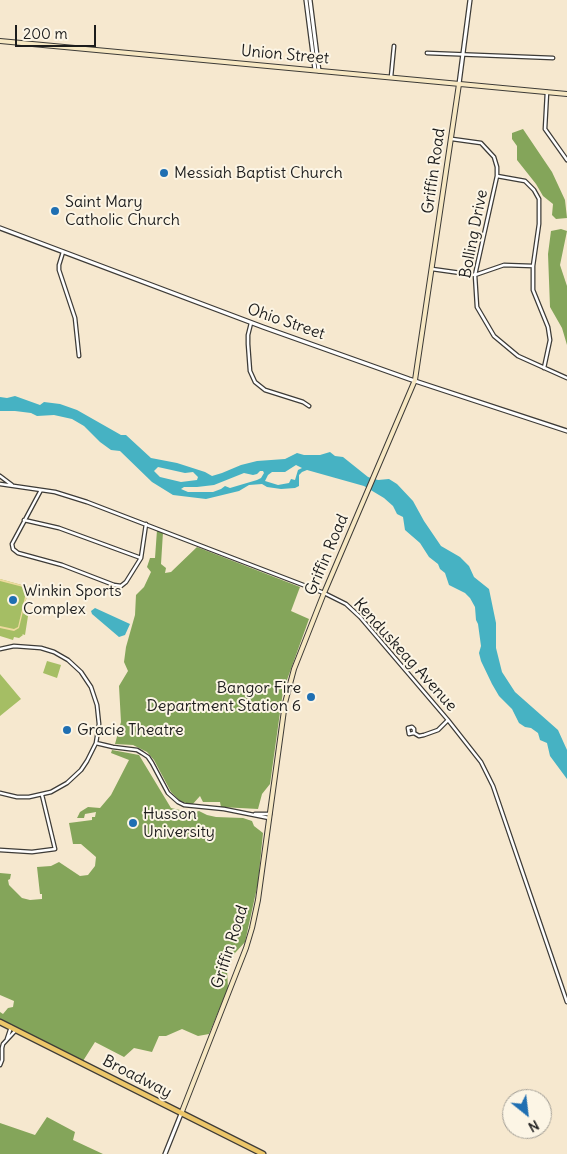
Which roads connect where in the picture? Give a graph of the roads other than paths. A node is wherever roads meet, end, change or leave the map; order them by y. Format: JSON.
{"nodes":[{"id":1,"x":306,"y":0,"type":"edge"},
{"id":2,"x":310,"y":0,"type":"edge"},
{"id":3,"x":470,"y":0,"type":"edge"},
{"id":4,"x":0,"y":41,"type":"edge"},
{"id":5,"x":394,"y":46,"type":"dead end"},
{"id":6,"x":427,"y":53,"type":"dead end"},
{"id":7,"x":463,"y":54,"type":"junction"},
{"id":8,"x":553,"y":58,"type":"dead end"},
{"id":9,"x":317,"y":70,"type":"junction"},
{"id":10,"x":391,"y":77,"type":"junction"},
{"id":11,"x":459,"y":84,"type":"junction"},
{"id":12,"x":547,"y":92,"type":"junction"},
{"id":13,"x":567,"y":94,"type":"edge"},
{"id":14,"x":452,"y":138,"type":"junction"},
{"id":15,"x":567,"y":159,"type":"edge"},
{"id":16,"x":497,"y":176,"type":"junction"},
{"id":17,"x":0,"y":228,"type":"edge"},
{"id":18,"x":63,"y":252,"type":"junction"},
{"id":19,"x":533,"y":266,"type":"junction"},
{"id":20,"x":432,"y":269,"type":"junction"},
{"id":21,"x":475,"y":275,"type":"junction"},
{"id":22,"x":251,"y":323,"type":"junction"},
{"id":23,"x":79,"y":356,"type":"dead end"},
{"id":24,"x":544,"y":368,"type":"junction"},
{"id":25,"x":567,"y":378,"type":"edge"},
{"id":26,"x":415,"y":380,"type":"junction"},
{"id":27,"x":309,"y":406,"type":"dead end"},
{"id":28,"x":567,"y":432,"type":"edge"},
{"id":29,"x":0,"y":476,"type":"edge"},
{"id":30,"x":0,"y":484,"type":"edge"},
{"id":31,"x":12,"y":485,"type":"junction"},
{"id":32,"x":41,"y":490,"type":"junction"},
{"id":33,"x":24,"y":520,"type":"junction"},
{"id":34,"x":146,"y":524,"type":"junction"},
{"id":35,"x":141,"y":558,"type":"junction"},
{"id":36,"x":324,"y":592,"type":"junction"},
{"id":37,"x":0,"y":649,"type":"edge"},
{"id":38,"x":448,"y":720,"type":"junction"},
{"id":39,"x":414,"y":733,"type":"dead end"},
{"id":40,"x":96,"y":743,"type":"junction"},
{"id":41,"x":0,"y":793,"type":"edge"},
{"id":42,"x":42,"y":795,"type":"junction"},
{"id":43,"x":270,"y":816,"type":"junction"},
{"id":44,"x":0,"y":850,"type":"edge"},
{"id":45,"x":567,"y":1002,"type":"edge"},
{"id":46,"x":0,"y":1022,"type":"edge"},
{"id":47,"x":11,"y":1027,"type":"junction"},
{"id":48,"x":16,"y":1030,"type":"junction"},
{"id":49,"x":7,"y":1039,"type":"junction"},
{"id":50,"x":0,"y":1065,"type":"edge"},
{"id":51,"x":181,"y":1114,"type":"junction"},
{"id":52,"x":165,"y":1154,"type":"edge"},
{"id":53,"x":263,"y":1154,"type":"edge"}],
"edges":[{"from":1,"to":9,"type":"street"},
{"from":2,"to":9,"type":"street"},
{"from":3,"to":7,"type":"street","name":"Griffin Road"},
{"from":4,"to":9,"type":"main road","name":"Union Street"},
{"from":5,"to":10,"type":"street"},
{"from":6,"to":7,"type":"street"},
{"from":7,"to":8,"type":"street"},
{"from":7,"to":11,"type":"street","name":"Griffin Road"},
{"from":9,"to":10,"type":"main road","name":"Union Street"},
{"from":10,"to":11,"type":"main road","name":"Union Street"},
{"from":11,"to":12,"type":"main road","name":"Union Street"},
{"from":11,"to":14,"type":"main road","name":"Griffin Road"},
{"from":12,"to":13,"type":"main road","name":"Union Street"},
{"from":12,"to":15,"type":"street"},
{"from":14,"to":16,"type":"street","name":"Bolling Drive"},
{"from":14,"to":20,"type":"main road","name":"Griffin Road"},
{"from":16,"to":19,"type":"street"},
{"from":16,"to":21,"type":"street","name":"Bolling Drive"},
{"from":17,"to":18,"type":"street","name":"Ohio Street"},
{"from":18,"to":22,"type":"street","name":"Ohio Street"},
{"from":18,"to":23,"type":"street"},
{"from":19,"to":21,"type":"street"},
{"from":19,"to":24,"type":"street"},
{"from":20,"to":21,"type":"street"},
{"from":20,"to":26,"type":"main road","name":"Griffin Road"},
{"from":21,"to":24,"type":"street","name":"Bolling Drive"},
{"from":22,"to":26,"type":"street","name":"Ohio Street"},
{"from":22,"to":27,"type":"street"},
{"from":24,"to":25,"type":"street","name":"Bolling Drive"},
{"from":26,"to":28,"type":"street","name":"Ohio Street"},
{"from":26,"to":36,"type":"main road","name":"Griffin Road"},
{"from":29,"to":31,"type":"street"},
{"from":30,"to":31,"type":"street","name":"Kenduskeag Avenue"},
{"from":31,"to":32,"type":"street","name":"Kenduskeag Avenue"},
{"from":32,"to":33,"type":"street"},
{"from":32,"to":34,"type":"street","name":"Kenduskeag Avenue"},
{"from":33,"to":35,"type":"street"},
{"from":33,"to":35,"type":"street"},
{"from":34,"to":35,"type":"street"},
{"from":34,"to":36,"type":"street","name":"Kenduskeag Avenue"},
{"from":36,"to":38,"type":"street","name":"Kenduskeag Avenue"},
{"from":36,"to":43,"type":"main road","name":"Griffin Road"},
{"from":37,"to":40,"type":"street"},
{"from":38,"to":39,"type":"street"},
{"from":38,"to":45,"type":"street","name":"Kenduskeag Avenue"},
{"from":40,"to":42,"type":"street"},
{"from":40,"to":43,"type":"street"},
{"from":41,"to":42,"type":"street"},
{"from":42,"to":44,"type":"street"},
{"from":43,"to":51,"type":"main road","name":"Griffin Road"},
{"from":46,"to":47,"type":"main road","name":"Broadway"},
{"from":47,"to":48,"type":"main road","name":"Broadway"},
{"from":47,"to":49,"type":"street"},
{"from":48,"to":49,"type":"street"},
{"from":48,"to":51,"type":"main road","name":"Broadway"},
{"from":49,"to":50,"type":"street"},
{"from":51,"to":52,"type":"street"},
{"from":51,"to":53,"type":"main road","name":"Broadway"}]}
